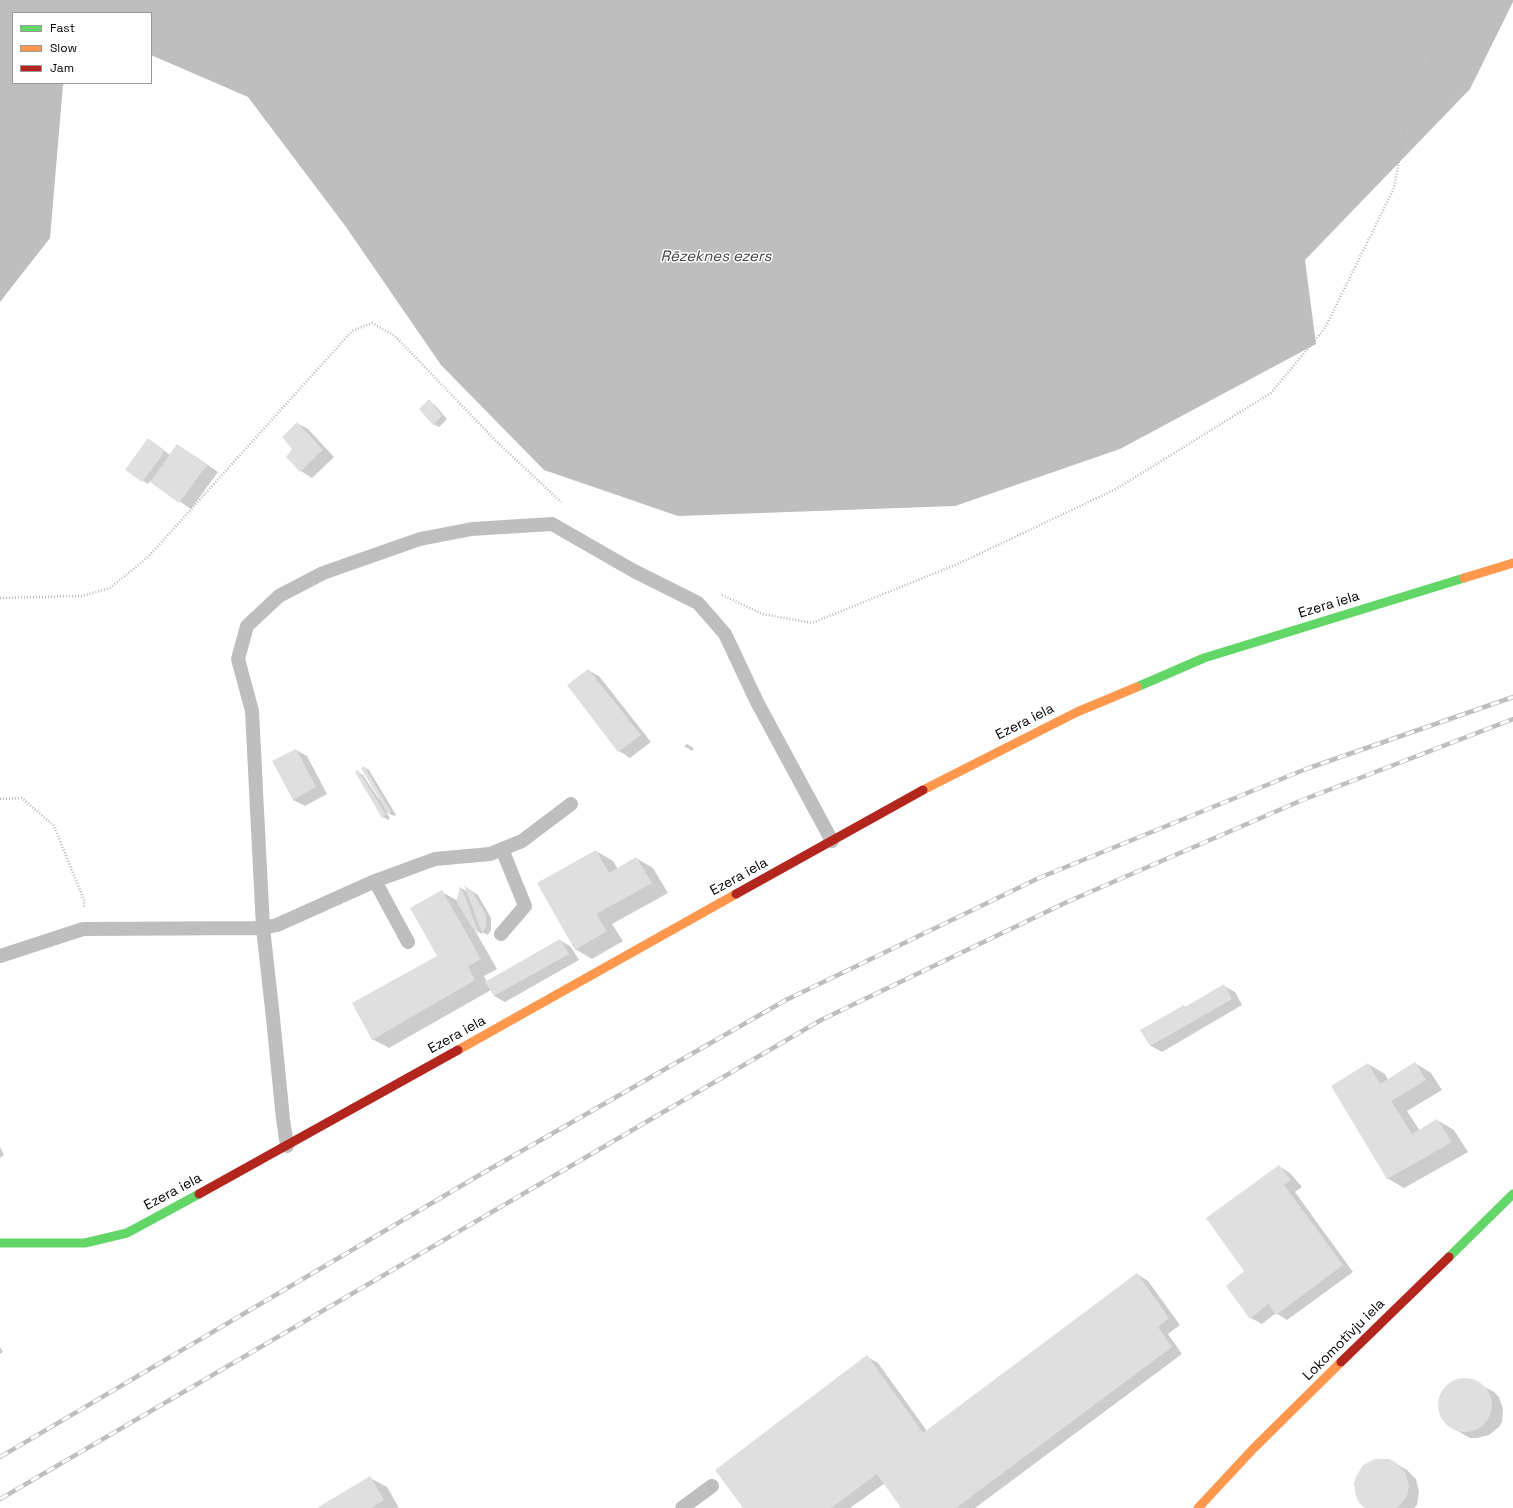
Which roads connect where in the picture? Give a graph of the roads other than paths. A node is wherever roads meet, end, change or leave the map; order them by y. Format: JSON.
{"nodes":[{"id":1,"x":1513,"y":563,"type":"edge"},
{"id":2,"x":572,"y":804,"type":"dead end"},
{"id":3,"x":832,"y":841,"type":"junction"},
{"id":4,"x":502,"y":849,"type":"junction"},
{"id":5,"x":375,"y":880,"type":"junction"},
{"id":6,"x":263,"y":928,"type":"junction"},
{"id":7,"x":501,"y":934,"type":"dead end"},
{"id":8,"x":408,"y":942,"type":"dead end"},
{"id":9,"x":0,"y":956,"type":"edge"},
{"id":10,"x":287,"y":1146,"type":"junction"},
{"id":11,"x":1513,"y":1194,"type":"edge"},
{"id":12,"x":0,"y":1243,"type":"edge"},
{"id":13,"x":712,"y":1486,"type":"dead end"},
{"id":14,"x":682,"y":1508,"type":"edge"},
{"id":15,"x":1198,"y":1508,"type":"edge"}],
"edges":[{"from":1,"to":3,"type":"street","name":"Ezera iela"},
{"from":2,"to":4,"type":"lane"},
{"from":3,"to":6,"type":"lane"},
{"from":3,"to":10,"type":"street","name":"Ezera iela"},
{"from":4,"to":5,"type":"lane"},
{"from":4,"to":7,"type":"lane"},
{"from":5,"to":6,"type":"lane"},
{"from":5,"to":8,"type":"lane"},
{"from":6,"to":9,"type":"lane"},
{"from":6,"to":10,"type":"lane"},
{"from":10,"to":12,"type":"street","name":"Ezera iela"},
{"from":11,"to":15,"type":"street","name":"Lokomotīvju iela"},
{"from":13,"to":14,"type":"lane"}]}
